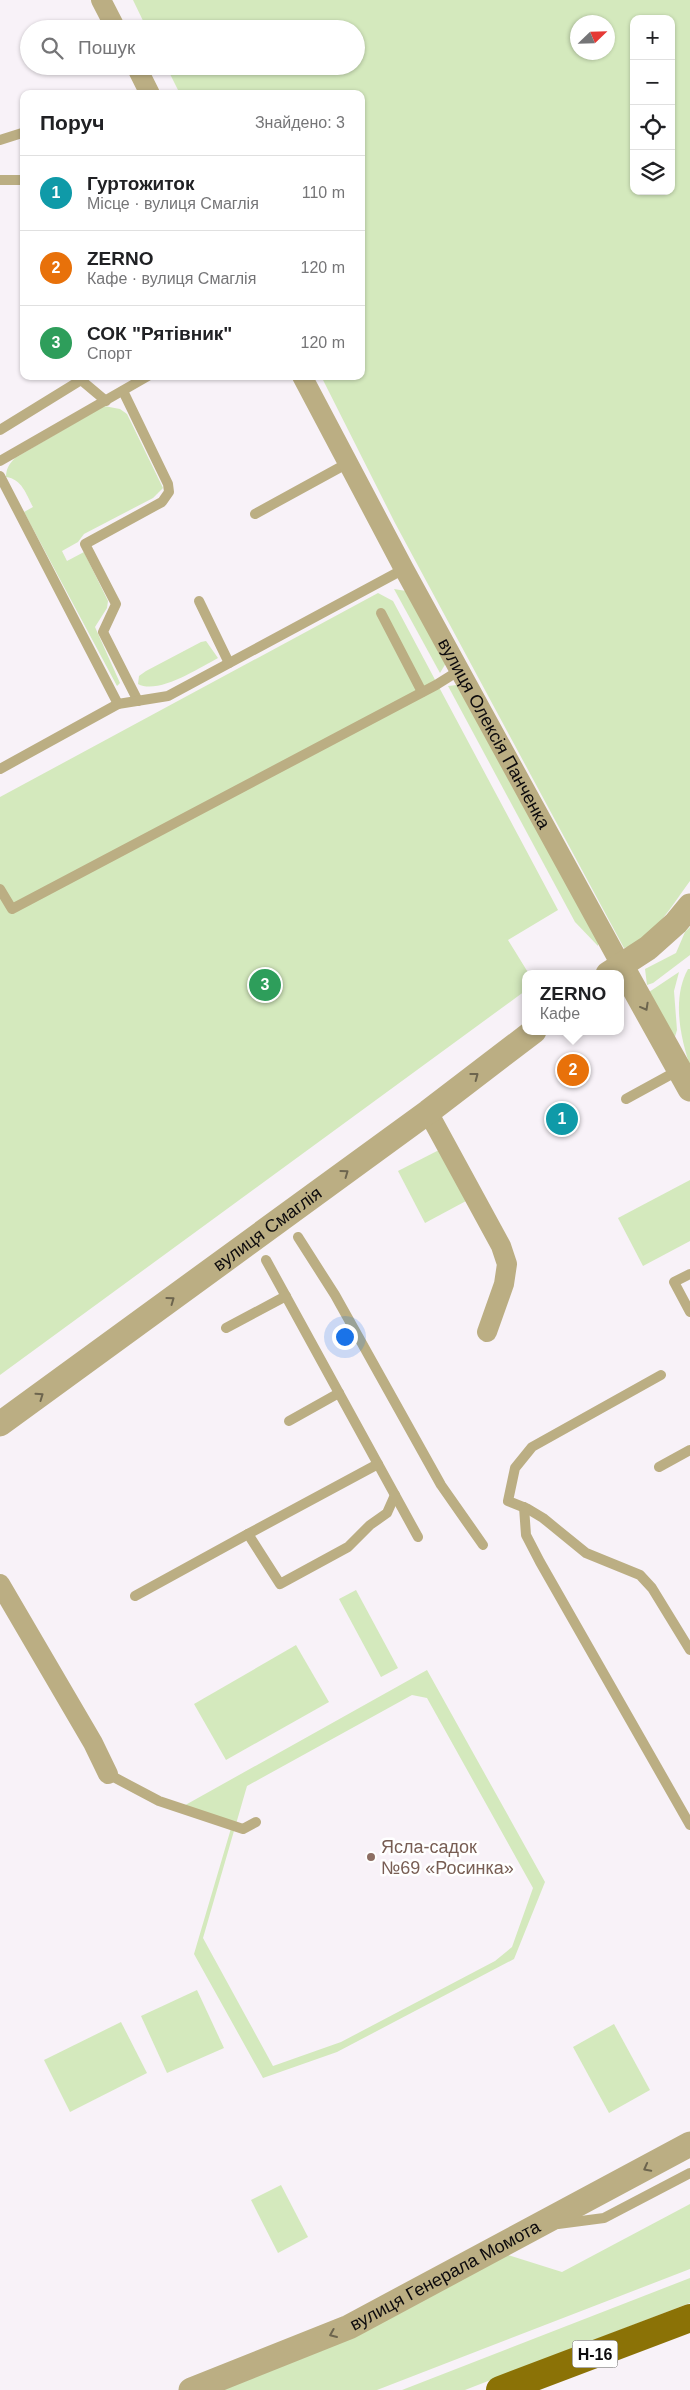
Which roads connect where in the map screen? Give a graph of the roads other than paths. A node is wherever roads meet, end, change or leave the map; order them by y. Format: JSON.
{"nodes":[{"id":1,"x":101,"y":0,"type":"edge"},
{"id":2,"x":111,"y":20,"type":"edge"},
{"id":3,"x":140,"y":75,"type":"edge"},
{"id":4,"x":148,"y":90,"type":"edge"},
{"id":5,"x":20,"y":133,"type":"edge"},
{"id":6,"x":0,"y":140,"type":"edge"},
{"id":7,"x":0,"y":180,"type":"edge"},
{"id":8,"x":20,"y":180,"type":"edge"},
{"id":9,"x":141,"y":380,"type":"edge"},
{"id":10,"x":304,"y":380,"type":"edge"},
{"id":11,"x":123,"y":391,"type":"junction"},
{"id":12,"x":106,"y":400,"type":"junction"},
{"id":13,"x":0,"y":430,"type":"edge"},
{"id":14,"x":0,"y":461,"type":"edge"},
{"id":15,"x":348,"y":464,"type":"junction"},
{"id":16,"x":0,"y":476,"type":"edge"},
{"id":17,"x":255,"y":514,"type":"dead end"},
{"id":18,"x":404,"y":569,"type":"junction"},
{"id":19,"x":199,"y":601,"type":"dead end"},
{"id":20,"x":381,"y":613,"type":"dead end"},
{"id":21,"x":229,"y":663,"type":"junction"},
{"id":22,"x":460,"y":670,"type":"junction"},
{"id":23,"x":422,"y":692,"type":"junction"},
{"id":24,"x":138,"y":701,"type":"junction"},
{"id":25,"x":118,"y":704,"type":"junction"},
{"id":26,"x":0,"y":769,"type":"edge"},
{"id":27,"x":0,"y":889,"type":"edge"},
{"id":28,"x":690,"y":906,"type":"edge"},
{"id":29,"x":614,"y":969,"type":"edge"},
{"id":30,"x":624,"y":985,"type":"edge"},
{"id":31,"x":529,"y":1035,"type":"edge"},
{"id":32,"x":685,"y":1080,"type":"edge"},
{"id":33,"x":626,"y":1099,"type":"dead end"},
{"id":34,"x":428,"y":1112,"type":"junction"},
{"id":35,"x":298,"y":1237,"type":"dead end"},
{"id":36,"x":266,"y":1260,"type":"dead end"},
{"id":37,"x":690,"y":1274,"type":"edge"},
{"id":38,"x":286,"y":1296,"type":"junction"},
{"id":39,"x":690,"y":1312,"type":"edge"},
{"id":40,"x":226,"y":1328,"type":"dead end"},
{"id":41,"x":487,"y":1332,"type":"dead end"},
{"id":42,"x":661,"y":1375,"type":"dead end"},
{"id":43,"x":339,"y":1393,"type":"junction"},
{"id":44,"x":289,"y":1421,"type":"dead end"},
{"id":45,"x":0,"y":1424,"type":"edge"},
{"id":46,"x":690,"y":1450,"type":"edge"},
{"id":47,"x":378,"y":1464,"type":"junction"},
{"id":48,"x":659,"y":1467,"type":"dead end"},
{"id":49,"x":395,"y":1495,"type":"junction"},
{"id":50,"x":524,"y":1507,"type":"junction"},
{"id":51,"x":248,"y":1534,"type":"junction"},
{"id":52,"x":418,"y":1537,"type":"dead end"},
{"id":53,"x":483,"y":1545,"type":"dead end"},
{"id":54,"x":0,"y":1584,"type":"edge"},
{"id":55,"x":135,"y":1596,"type":"dead end"},
{"id":56,"x":690,"y":1650,"type":"edge"},
{"id":57,"x":108,"y":1774,"type":"joint"},
{"id":58,"x":256,"y":1822,"type":"dead end"},
{"id":59,"x":690,"y":1825,"type":"edge"},
{"id":60,"x":690,"y":2144,"type":"edge"},
{"id":61,"x":690,"y":2173,"type":"edge"},
{"id":62,"x":539,"y":2226,"type":"junction"},
{"id":63,"x":690,"y":2318,"type":"edge"},
{"id":64,"x":191,"y":2390,"type":"edge"},
{"id":65,"x":500,"y":2390,"type":"edge"}],
"edges":[{"from":1,"to":2,"type":"street"},
{"from":3,"to":4,"type":"street"},
{"from":5,"to":6,"type":"lane"},
{"from":7,"to":8,"type":"lane"},
{"from":9,"to":11,"type":"lane"},
{"from":10,"to":15,"type":"street","name":"вулиця Олексія Панченка"},
{"from":11,"to":12,"type":"lane"},
{"from":11,"to":24,"type":"lane"},
{"from":12,"to":13,"type":"lane"},
{"from":12,"to":14,"type":"lane"},
{"from":15,"to":17,"type":"lane"},
{"from":15,"to":18,"type":"street","name":"вулиця Олексія Панченка"},
{"from":16,"to":25,"type":"lane"},
{"from":18,"to":21,"type":"lane"},
{"from":18,"to":22,"type":"street","name":"вулиця Олексія Панченка"},
{"from":19,"to":21,"type":"lane"},
{"from":20,"to":23,"type":"lane"},
{"from":21,"to":24,"type":"lane"},
{"from":22,"to":23,"type":"lane"},
{"from":22,"to":29,"type":"street","name":"вулиця Олексія Панченка"},
{"from":23,"to":27,"type":"lane"},
{"from":24,"to":25,"type":"lane"},
{"from":25,"to":26,"type":"lane"},
{"from":28,"to":29,"type":"street"},
{"from":30,"to":32,"type":"street","name":"вулиця Олексія Панченка","one_way":true},
{"from":34,"to":31,"type":"street","name":"вулиця Смаглія","one_way":true},
{"from":32,"to":33,"type":"lane"},
{"from":34,"to":41,"type":"street"},
{"from":45,"to":34,"type":"street","name":"вулиця Смаглія","one_way":true},
{"from":35,"to":53,"type":"lane"},
{"from":36,"to":38,"type":"lane"},
{"from":37,"to":39,"type":"lane"},
{"from":38,"to":40,"type":"lane"},
{"from":38,"to":43,"type":"lane"},
{"from":42,"to":50,"type":"lane"},
{"from":43,"to":44,"type":"lane"},
{"from":43,"to":47,"type":"lane"},
{"from":46,"to":48,"type":"lane"},
{"from":47,"to":49,"type":"lane"},
{"from":47,"to":51,"type":"lane"},
{"from":49,"to":51,"type":"lane"},
{"from":49,"to":52,"type":"lane"},
{"from":50,"to":56,"type":"lane"},
{"from":50,"to":59,"type":"lane"},
{"from":51,"to":55,"type":"lane"},
{"from":54,"to":57,"type":"street"},
{"from":57,"to":58,"type":"lane"},
{"from":60,"to":62,"type":"street","name":"вулиця Генерала Момота","one_way":true},
{"from":61,"to":62,"type":"lane"},
{"from":62,"to":64,"type":"street","name":"вулиця Генерала Момота","one_way":true},
{"from":63,"to":65,"type":"main road","number":"Н-16"}]}
